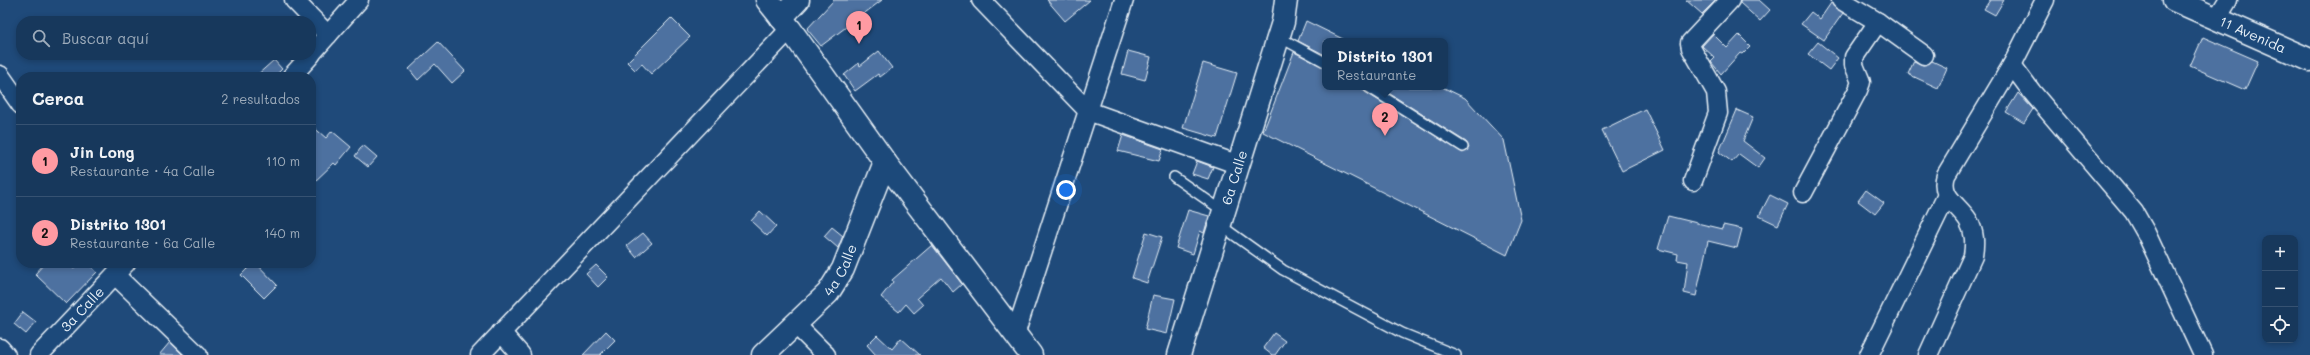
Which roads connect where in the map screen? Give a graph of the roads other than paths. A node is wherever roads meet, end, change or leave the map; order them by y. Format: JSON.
{"nodes":[{"id":1,"x":294,"y":0,"type":"edge"},
{"id":2,"x":359,"y":0,"type":"edge"},
{"id":3,"x":767,"y":0,"type":"edge"},
{"id":4,"x":798,"y":0,"type":"edge"},
{"id":5,"x":981,"y":0,"type":"edge"},
{"id":6,"x":1124,"y":0,"type":"edge"},
{"id":7,"x":1286,"y":0,"type":"edge"},
{"id":8,"x":1730,"y":0,"type":"edge"},
{"id":9,"x":1841,"y":0,"type":"edge"},
{"id":10,"x":2045,"y":0,"type":"edge"},
{"id":11,"x":2174,"y":0,"type":"edge"},
{"id":12,"x":2228,"y":0,"type":"edge"},
{"id":13,"x":310,"y":16,"type":"edge"},
{"id":14,"x":2217,"y":18,"type":"junction"},
{"id":15,"x":1878,"y":22,"type":"junction"},
{"id":16,"x":316,"y":23,"type":"edge"},
{"id":17,"x":786,"y":23,"type":"junction"},
{"id":18,"x":328,"y":35,"type":"junction"},
{"id":19,"x":1278,"y":37,"type":"junction"},
{"id":20,"x":316,"y":49,"type":"edge"},
{"id":21,"x":1924,"y":54,"type":"dead end"},
{"id":22,"x":306,"y":60,"type":"edge"},
{"id":23,"x":1322,"y":60,"type":"edge"},
{"id":24,"x":2310,"y":60,"type":"edge"},
{"id":25,"x":2012,"y":65,"type":"junction"},
{"id":26,"x":296,"y":72,"type":"edge"},
{"id":27,"x":0,"y":75,"type":"edge"},
{"id":28,"x":1373,"y":90,"type":"edge"},
{"id":29,"x":16,"y":98,"type":"edge"},
{"id":30,"x":1088,"y":111,"type":"junction"},
{"id":31,"x":1463,"y":147,"type":"dead end"},
{"id":32,"x":884,"y":162,"type":"junction"},
{"id":33,"x":1239,"y":165,"type":"junction"},
{"id":34,"x":1174,"y":177,"type":"dead end"},
{"id":35,"x":1693,"y":181,"type":"dead end"},
{"id":36,"x":1803,"y":193,"type":"dead end"},
{"id":37,"x":1947,"y":195,"type":"junction"},
{"id":38,"x":1222,"y":219,"type":"junction"},
{"id":39,"x":121,"y":269,"type":"edge"},
{"id":40,"x":796,"y":325,"type":"junction"},
{"id":41,"x":501,"y":332,"type":"junction"},
{"id":42,"x":1015,"y":335,"type":"junction"},
{"id":43,"x":0,"y":348,"type":"edge"},
{"id":44,"x":6,"y":355,"type":"edge"},
{"id":45,"x":39,"y":355,"type":"edge"},
{"id":46,"x":198,"y":355,"type":"edge"},
{"id":47,"x":480,"y":355,"type":"edge"},
{"id":48,"x":521,"y":355,"type":"edge"},
{"id":49,"x":763,"y":355,"type":"edge"},
{"id":50,"x":826,"y":355,"type":"edge"},
{"id":51,"x":1031,"y":355,"type":"edge"},
{"id":52,"x":1179,"y":355,"type":"edge"},
{"id":53,"x":1456,"y":355,"type":"edge"},
{"id":54,"x":1869,"y":355,"type":"edge"},
{"id":55,"x":1928,"y":355,"type":"edge"},
{"id":56,"x":2203,"y":355,"type":"edge"}],
"edges":[{"from":1,"to":13,"type":"street"},
{"from":2,"to":18,"type":"street"},
{"from":3,"to":17,"type":"street"},
{"from":4,"to":17,"type":"street"},
{"from":5,"to":30,"type":"street"},
{"from":6,"to":30,"type":"street"},
{"from":7,"to":19,"type":"street","name":"6a Calle"},
{"from":8,"to":35,"type":"street"},
{"from":9,"to":15,"type":"street"},
{"from":10,"to":25,"type":"street"},
{"from":11,"to":14,"type":"street","name":"11 Avenida"},
{"from":12,"to":14,"type":"street"},
{"from":14,"to":24,"type":"street","name":"11 Avenida"},
{"from":15,"to":21,"type":"street"},
{"from":15,"to":36,"type":"street"},
{"from":16,"to":18,"type":"street"},
{"from":17,"to":32,"type":"street"},
{"from":17,"to":41,"type":"street"},
{"from":18,"to":20,"type":"street"},
{"from":19,"to":23,"type":"lane"},
{"from":19,"to":33,"type":"street","name":"6a Calle"},
{"from":22,"to":26,"type":"street"},
{"from":25,"to":37,"type":"street"},
{"from":25,"to":56,"type":"street"},
{"from":27,"to":29,"type":"street"},
{"from":28,"to":31,"type":"lane"},
{"from":30,"to":33,"type":"street"},
{"from":30,"to":42,"type":"street"},
{"from":32,"to":40,"type":"street","name":"4a Calle"},
{"from":32,"to":42,"type":"street"},
{"from":33,"to":38,"type":"street","name":"6a Calle"},
{"from":34,"to":38,"type":"lane"},
{"from":37,"to":54,"type":"street"},
{"from":37,"to":55,"type":"street"},
{"from":38,"to":52,"type":"street","name":"6a Calle"},
{"from":38,"to":53,"type":"lane"},
{"from":39,"to":45,"type":"street","name":"3a Calle"},
{"from":39,"to":46,"type":"street"},
{"from":40,"to":49,"type":"street","name":"4a Calle"},
{"from":40,"to":50,"type":"street"},
{"from":41,"to":47,"type":"street"},
{"from":41,"to":48,"type":"street"},
{"from":42,"to":51,"type":"street"},
{"from":43,"to":44,"type":"street"}]}
